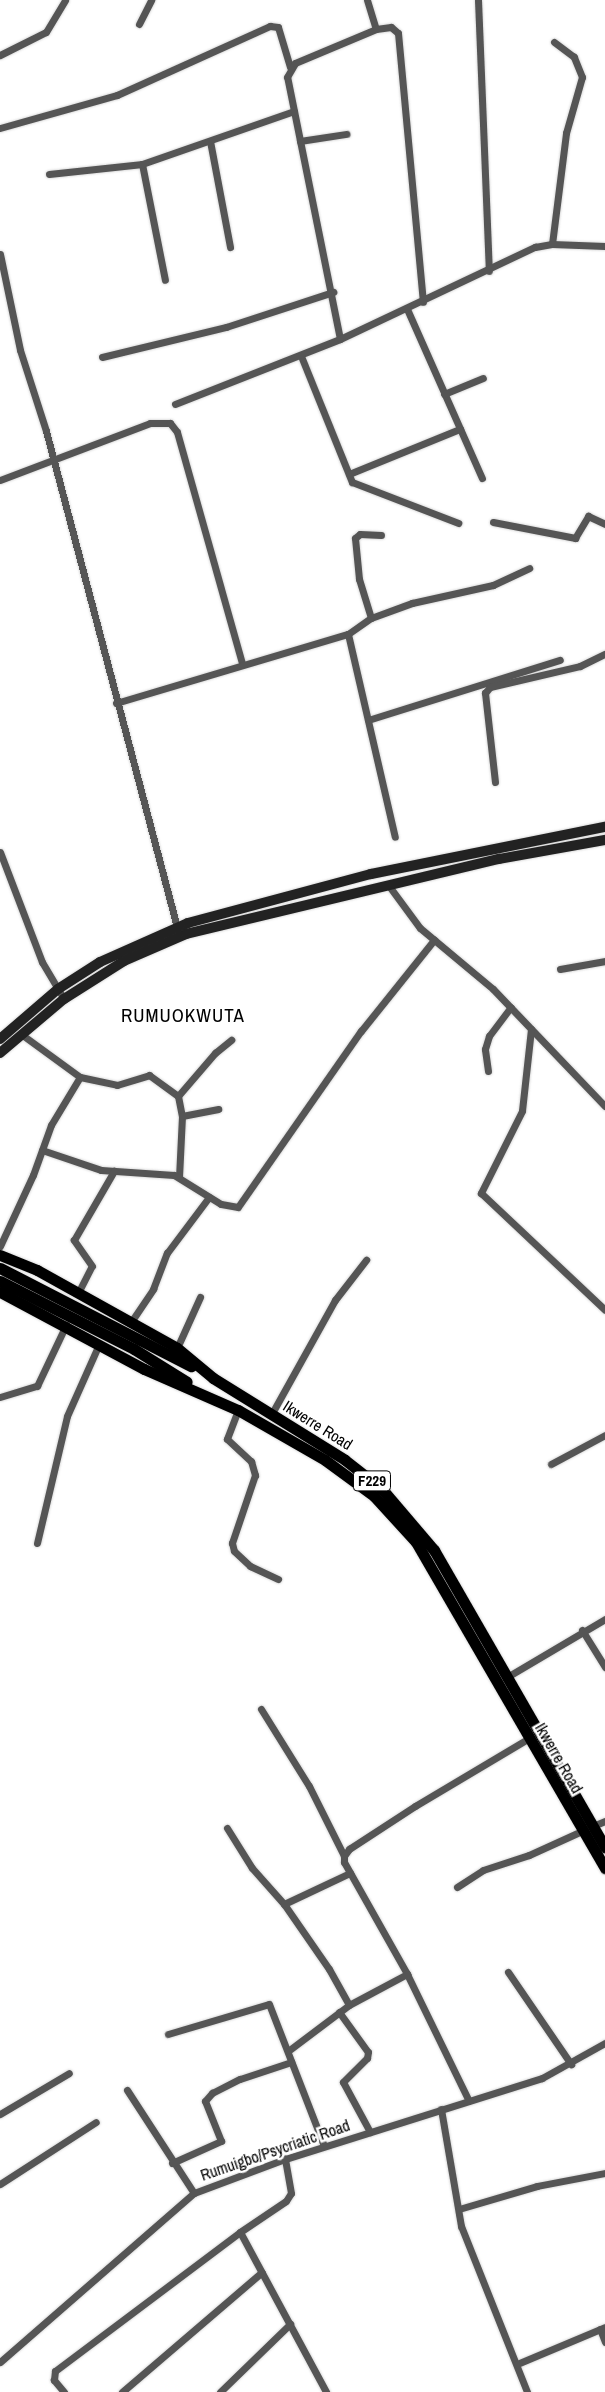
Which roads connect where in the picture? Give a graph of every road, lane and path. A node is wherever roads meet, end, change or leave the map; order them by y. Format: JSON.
{"nodes":[{"id":1,"x":65,"y":0,"type":"edge"},
{"id":2,"x":151,"y":0,"type":"edge"},
{"id":3,"x":367,"y":0,"type":"edge"},
{"id":4,"x":478,"y":0,"type":"edge"},
{"id":5,"x":139,"y":24,"type":"dead end"},
{"id":6,"x":376,"y":29,"type":"junction"},
{"id":7,"x":554,"y":42,"type":"dead end"},
{"id":8,"x":0,"y":55,"type":"edge"},
{"id":9,"x":290,"y":67,"type":"junction"},
{"id":10,"x":294,"y":111,"type":"junction"},
{"id":11,"x":0,"y":128,"type":"edge"},
{"id":12,"x":346,"y":134,"type":"dead end"},
{"id":13,"x":300,"y":140,"type":"junction"},
{"id":14,"x":210,"y":141,"type":"junction"},
{"id":15,"x":142,"y":164,"type":"junction"},
{"id":16,"x":49,"y":174,"type":"dead end"},
{"id":17,"x":552,"y":244,"type":"junction"},
{"id":18,"x":605,"y":246,"type":"edge"},
{"id":19,"x":230,"y":247,"type":"dead end"},
{"id":20,"x":0,"y":254,"type":"edge"},
{"id":21,"x":489,"y":271,"type":"junction"},
{"id":22,"x":165,"y":280,"type":"dead end"},
{"id":23,"x":333,"y":292,"type":"junction"},
{"id":24,"x":424,"y":302,"type":"junction"},
{"id":25,"x":407,"y":309,"type":"junction"},
{"id":26,"x":340,"y":339,"type":"junction"},
{"id":27,"x":301,"y":356,"type":"junction"},
{"id":28,"x":102,"y":357,"type":"dead end"},
{"id":29,"x":483,"y":378,"type":"dead end"},
{"id":30,"x":444,"y":394,"type":"junction"},
{"id":31,"x":175,"y":404,"type":"dead end"},
{"id":32,"x":460,"y":429,"type":"junction"},
{"id":33,"x":52,"y":459,"type":"junction"},
{"id":34,"x":349,"y":474,"type":"junction"},
{"id":35,"x":482,"y":478,"type":"dead end"},
{"id":36,"x":0,"y":480,"type":"edge"},
{"id":37,"x":493,"y":522,"type":"dead end"},
{"id":38,"x":458,"y":523,"type":"dead end"},
{"id":39,"x":605,"y":524,"type":"edge"},
{"id":40,"x":381,"y":536,"type":"dead end"},
{"id":41,"x":529,"y":568,"type":"dead end"},
{"id":42,"x":371,"y":618,"type":"junction"},
{"id":43,"x":348,"y":634,"type":"junction"},
{"id":44,"x":605,"y":654,"type":"edge"},
{"id":45,"x":560,"y":660,"type":"dead end"},
{"id":46,"x":242,"y":664,"type":"junction"},
{"id":47,"x":116,"y":703,"type":"junction"},
{"id":48,"x":368,"y":720,"type":"junction"},
{"id":49,"x":495,"y":782,"type":"dead end"},
{"id":50,"x":605,"y":827,"type":"edge"},
{"id":51,"x":395,"y":836,"type":"dead end"},
{"id":52,"x":605,"y":840,"type":"edge"},
{"id":53,"x":0,"y":852,"type":"edge"},
{"id":54,"x":389,"y":886,"type":"junction"},
{"id":55,"x":177,"y":927,"type":"junction"},
{"id":56,"x":434,"y":940,"type":"junction"},
{"id":57,"x":605,"y":960,"type":"edge"},
{"id":58,"x":560,"y":969,"type":"dead end"},
{"id":59,"x":58,"y":989,"type":"junction"},
{"id":60,"x":64,"y":999,"type":"junction"},
{"id":61,"x":510,"y":1007,"type":"junction"},
{"id":62,"x":531,"y":1028,"type":"junction"},
{"id":63,"x":21,"y":1034,"type":"junction"},
{"id":64,"x":0,"y":1039,"type":"edge"},
{"id":65,"x":231,"y":1040,"type":"dead end"},
{"id":66,"x":0,"y":1053,"type":"edge"},
{"id":67,"x":488,"y":1071,"type":"dead end"},
{"id":68,"x":80,"y":1077,"type":"junction"},
{"id":69,"x":178,"y":1096,"type":"junction"},
{"id":70,"x":605,"y":1106,"type":"edge"},
{"id":71,"x":218,"y":1109,"type":"dead end"},
{"id":72,"x":182,"y":1116,"type":"junction"},
{"id":73,"x":42,"y":1150,"type":"junction"},
{"id":74,"x":114,"y":1171,"type":"junction"},
{"id":75,"x":179,"y":1178,"type":"junction"},
{"id":76,"x":209,"y":1197,"type":"junction"},
{"id":77,"x":0,"y":1246,"type":"edge"},
{"id":78,"x":0,"y":1255,"type":"edge"},
{"id":79,"x":366,"y":1260,"type":"dead end"},
{"id":80,"x":0,"y":1268,"type":"edge"},
{"id":81,"x":0,"y":1281,"type":"edge"},
{"id":82,"x":0,"y":1292,"type":"edge"},
{"id":83,"x":78,"y":1293,"type":"junction"},
{"id":84,"x":200,"y":1296,"type":"dead end"},
{"id":85,"x":605,"y":1310,"type":"edge"},
{"id":86,"x":132,"y":1322,"type":"junction"},
{"id":87,"x":66,"y":1325,"type":"junction"},
{"id":88,"x":99,"y":1344,"type":"junction"},
{"id":89,"x":177,"y":1348,"type":"junction"},
{"id":90,"x":164,"y":1358,"type":"junction"},
{"id":91,"x":213,"y":1378,"type":"junction"},
{"id":92,"x":202,"y":1393,"type":"junction"},
{"id":93,"x":0,"y":1397,"type":"edge"},
{"id":94,"x":238,"y":1410,"type":"junction"},
{"id":95,"x":271,"y":1415,"type":"junction"},
{"id":96,"x":605,"y":1435,"type":"edge"},
{"id":97,"x":551,"y":1464,"type":"dead end"},
{"id":98,"x":37,"y":1543,"type":"dead end"},
{"id":99,"x":278,"y":1579,"type":"dead end"},
{"id":100,"x":605,"y":1619,"type":"edge"},
{"id":101,"x":582,"y":1630,"type":"junction"},
{"id":102,"x":605,"y":1667,"type":"edge"},
{"id":103,"x":507,"y":1677,"type":"junction"},
{"id":104,"x":261,"y":1709,"type":"dead end"},
{"id":105,"x":529,"y":1738,"type":"junction"},
{"id":106,"x":605,"y":1821,"type":"edge"},
{"id":107,"x":593,"y":1826,"type":"junction"},
{"id":108,"x":227,"y":1828,"type":"dead end"},
{"id":109,"x":582,"y":1831,"type":"junction"},
{"id":110,"x":605,"y":1847,"type":"edge"},
{"id":111,"x":344,"y":1856,"type":"junction"},
{"id":112,"x":605,"y":1868,"type":"edge"},
{"id":113,"x":350,"y":1873,"type":"junction"},
{"id":114,"x":457,"y":1886,"type":"dead end"},
{"id":115,"x":284,"y":1904,"type":"junction"},
{"id":116,"x":508,"y":1972,"type":"dead end"},
{"id":117,"x":407,"y":1974,"type":"junction"},
{"id":118,"x":349,"y":2005,"type":"junction"},
{"id":119,"x":339,"y":2012,"type":"junction"},
{"id":120,"x":168,"y":2034,"type":"dead end"},
{"id":121,"x":605,"y":2043,"type":"edge"},
{"id":122,"x":288,"y":2051,"type":"junction"},
{"id":123,"x":291,"y":2062,"type":"junction"},
{"id":124,"x":571,"y":2064,"type":"junction"},
{"id":125,"x":68,"y":2074,"type":"dead end"},
{"id":126,"x":127,"y":2090,"type":"dead end"},
{"id":127,"x":469,"y":2101,"type":"junction"},
{"id":128,"x":441,"y":2109,"type":"junction"},
{"id":129,"x":0,"y":2114,"type":"edge"},
{"id":130,"x":96,"y":2122,"type":"dead end"},
{"id":131,"x":370,"y":2132,"type":"junction"},
{"id":132,"x":324,"y":2146,"type":"junction"},
{"id":133,"x":285,"y":2159,"type":"junction"},
{"id":134,"x":172,"y":2163,"type":"junction"},
{"id":135,"x":605,"y":2173,"type":"edge"},
{"id":136,"x":0,"y":2184,"type":"edge"},
{"id":137,"x":194,"y":2194,"type":"junction"},
{"id":138,"x":459,"y":2209,"type":"junction"},
{"id":139,"x":240,"y":2232,"type":"junction"},
{"id":140,"x":262,"y":2272,"type":"junction"},
{"id":141,"x":290,"y":2324,"type":"junction"},
{"id":142,"x":603,"y":2328,"type":"edge"},
{"id":143,"x":605,"y":2342,"type":"edge"},
{"id":144,"x":0,"y":2362,"type":"edge"},
{"id":145,"x":517,"y":2364,"type":"junction"},
{"id":146,"x":64,"y":2392,"type":"edge"},
{"id":147,"x":122,"y":2392,"type":"edge"},
{"id":148,"x":220,"y":2392,"type":"edge"},
{"id":149,"x":326,"y":2392,"type":"edge"},
{"id":150,"x":527,"y":2392,"type":"edge"}],
"edges":[{"from":1,"to":8,"type":"street"},
{"from":2,"to":5,"type":"street"},
{"from":3,"to":6,"type":"street"},
{"from":4,"to":21,"type":"street"},
{"from":6,"to":9,"type":"street"},
{"from":6,"to":24,"type":"street"},
{"from":7,"to":17,"type":"street"},
{"from":9,"to":10,"type":"street"},
{"from":9,"to":11,"type":"street"},
{"from":10,"to":13,"type":"street"},
{"from":10,"to":14,"type":"street"},
{"from":12,"to":13,"type":"street"},
{"from":13,"to":23,"type":"street"},
{"from":14,"to":15,"type":"street"},
{"from":14,"to":19,"type":"street"},
{"from":15,"to":16,"type":"street"},
{"from":15,"to":22,"type":"street"},
{"from":17,"to":18,"type":"street"},
{"from":17,"to":21,"type":"street"},
{"from":20,"to":33,"type":"street"},
{"from":21,"to":24,"type":"street"},
{"from":23,"to":26,"type":"street"},
{"from":23,"to":28,"type":"street"},
{"from":24,"to":25,"type":"street"},
{"from":25,"to":26,"type":"street"},
{"from":25,"to":30,"type":"street"},
{"from":26,"to":27,"type":"street"},
{"from":27,"to":31,"type":"street"},
{"from":27,"to":34,"type":"street"},
{"from":29,"to":30,"type":"street"},
{"from":30,"to":32,"type":"street"},
{"from":32,"to":34,"type":"street"},
{"from":32,"to":35,"type":"street"},
{"from":33,"to":36,"type":"street"},
{"from":33,"to":46,"type":"street"},
{"from":33,"to":47,"type":"street"},
{"from":34,"to":38,"type":"street"},
{"from":37,"to":39,"type":"street"},
{"from":40,"to":42,"type":"street"},
{"from":41,"to":42,"type":"street"},
{"from":42,"to":43,"type":"street"},
{"from":43,"to":46,"type":"street"},
{"from":43,"to":48,"type":"street"},
{"from":44,"to":49,"type":"street"},
{"from":45,"to":48,"type":"street"},
{"from":46,"to":47,"type":"street"},
{"from":47,"to":55,"type":"street"},
{"from":48,"to":51,"type":"street"},
{"from":50,"to":55,"type":"main road"},
{"from":52,"to":54,"type":"main road"},
{"from":53,"to":59,"type":"street"},
{"from":54,"to":56,"type":"street"},
{"from":54,"to":60,"type":"main road"},
{"from":55,"to":59,"type":"main road"},
{"from":56,"to":61,"type":"street"},
{"from":56,"to":76,"type":"street"},
{"from":57,"to":58,"type":"street"},
{"from":59,"to":60,"type":"street"},
{"from":59,"to":64,"type":"main road"},
{"from":60,"to":63,"type":"main road"},
{"from":61,"to":62,"type":"street"},
{"from":61,"to":67,"type":"street"},
{"from":62,"to":70,"type":"street"},
{"from":62,"to":85,"type":"street"},
{"from":63,"to":66,"type":"main road"},
{"from":63,"to":68,"type":"street"},
{"from":65,"to":69,"type":"street"},
{"from":68,"to":69,"type":"street"},
{"from":68,"to":73,"type":"street"},
{"from":69,"to":72,"type":"street"},
{"from":71,"to":72,"type":"street"},
{"from":72,"to":75,"type":"street"},
{"from":73,"to":74,"type":"street"},
{"from":73,"to":77,"type":"street"},
{"from":74,"to":75,"type":"street"},
{"from":74,"to":83,"type":"street"},
{"from":75,"to":76,"type":"street"},
{"from":76,"to":86,"type":"street"},
{"from":78,"to":83,"type":"main road","name":"Ikwerre Road","number":"F229"},
{"from":79,"to":95,"type":"street"},
{"from":80,"to":90,"type":"main road"},
{"from":81,"to":90,"type":"main road"},
{"from":82,"to":87,"type":"main road","name":"Ikwerre Road","number":"F229"},
{"from":83,"to":86,"type":"main road","name":"Ikwerre Road","number":"F229"},
{"from":84,"to":89,"type":"street"},
{"from":86,"to":89,"type":"main road","name":"Ikwerre Road","number":"F229"},
{"from":87,"to":88,"type":"main road","name":"Ikwerre Road","number":"F229"},
{"from":87,"to":93,"type":"street"},
{"from":88,"to":92,"type":"main road","name":"Ikwerre Road","number":"F229"},
{"from":88,"to":98,"type":"street"},
{"from":89,"to":91,"type":"main road","name":"Ikwerre Road","number":"F229"},
{"from":90,"to":91,"type":"main road"},
{"from":90,"to":92,"type":"main road"},
{"from":91,"to":95,"type":"main road","name":"Ikwerre Road","number":"F229"},
{"from":92,"to":94,"type":"main road","name":"Ikwerre Road","number":"F229"},
{"from":94,"to":99,"type":"street"},
{"from":94,"to":105,"type":"main road","name":"Ikwerre Road","number":"F229"},
{"from":95,"to":103,"type":"main road","name":"Ikwerre Road","number":"F229"},
{"from":96,"to":97,"type":"street"},
{"from":100,"to":101,"type":"street"},
{"from":101,"to":102,"type":"street"},
{"from":101,"to":103,"type":"street"},
{"from":103,"to":107,"type":"main road","name":"Ikwerre Road","number":"F229"},
{"from":104,"to":111,"type":"street"},
{"from":105,"to":109,"type":"main road","name":"Ikwerre Road","number":"F229"},
{"from":105,"to":111,"type":"street"},
{"from":106,"to":107,"type":"street"},
{"from":107,"to":110,"type":"main road","name":"Ikwerre Road","number":"F229"},
{"from":108,"to":115,"type":"street"},
{"from":109,"to":112,"type":"main road","name":"Ikwerre Road","number":"F229"},
{"from":109,"to":114,"type":"street"},
{"from":111,"to":113,"type":"street"},
{"from":113,"to":115,"type":"street"},
{"from":113,"to":117,"type":"street"},
{"from":115,"to":118,"type":"street"},
{"from":116,"to":124,"type":"street"},
{"from":117,"to":118,"type":"street"},
{"from":117,"to":127,"type":"street"},
{"from":118,"to":119,"type":"street"},
{"from":119,"to":122,"type":"street"},
{"from":119,"to":131,"type":"street"},
{"from":120,"to":122,"type":"street"},
{"from":121,"to":124,"type":"street","name":"Rumuigbo/Psycriatic Road"},
{"from":122,"to":123,"type":"street"},
{"from":123,"to":132,"type":"street"},
{"from":123,"to":134,"type":"street"},
{"from":124,"to":127,"type":"street","name":"Rumuigbo/Psycriatic Road"},
{"from":125,"to":129,"type":"street"},
{"from":126,"to":134,"type":"street"},
{"from":127,"to":128,"type":"street","name":"Rumuigbo/Psycriatic Road"},
{"from":128,"to":131,"type":"street","name":"Rumuigbo/Psycriatic Road"},
{"from":128,"to":138,"type":"street"},
{"from":130,"to":136,"type":"street"},
{"from":131,"to":132,"type":"street","name":"Rumuigbo/Psycriatic Road"},
{"from":132,"to":133,"type":"street","name":"Rumuigbo/Psycriatic Road"},
{"from":133,"to":137,"type":"street","name":"Rumuigbo/Psycriatic Road"},
{"from":133,"to":139,"type":"street"},
{"from":134,"to":137,"type":"street"},
{"from":135,"to":138,"type":"street"},
{"from":137,"to":144,"type":"street","name":"Rumuigbo/Psycriatic Road"},
{"from":138,"to":145,"type":"street"},
{"from":139,"to":140,"type":"street"},
{"from":139,"to":146,"type":"street"},
{"from":140,"to":141,"type":"street"},
{"from":140,"to":147,"type":"street"},
{"from":141,"to":148,"type":"street"},
{"from":141,"to":149,"type":"street"},
{"from":142,"to":143,"type":"street"},
{"from":142,"to":145,"type":"street"},
{"from":145,"to":150,"type":"street"}]}
